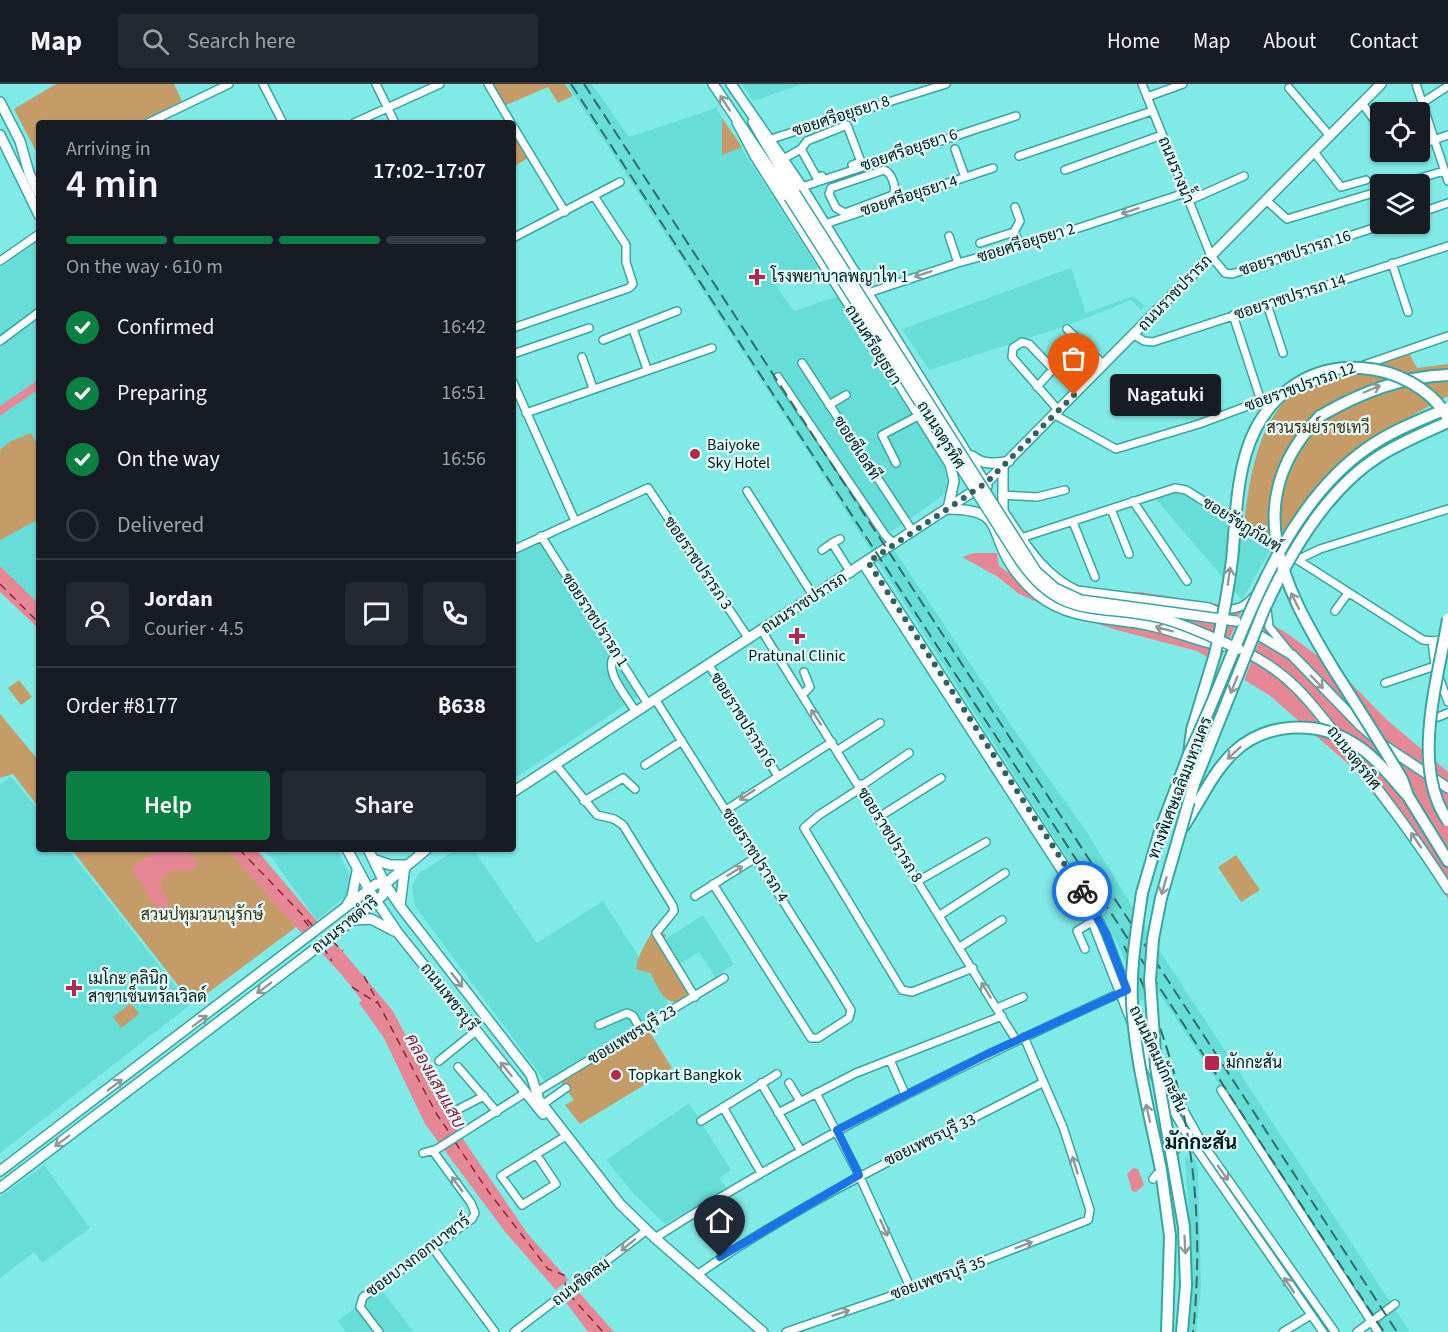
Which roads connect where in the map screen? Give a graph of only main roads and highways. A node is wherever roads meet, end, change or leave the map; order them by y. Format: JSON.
{"nodes":[{"id":1,"x":713,"y":84,"type":"edge"},
{"id":2,"x":731,"y":84,"type":"edge"},
{"id":3,"x":1381,"y":84,"type":"edge"},
{"id":4,"x":0,"y":102,"type":"edge"},
{"id":5,"x":748,"y":111,"type":"junction"},
{"id":6,"x":737,"y":122,"type":"junction"},
{"id":7,"x":11,"y":124,"type":"junction"},
{"id":8,"x":0,"y":129,"type":"edge"},
{"id":9,"x":0,"y":135,"type":"edge"},
{"id":10,"x":26,"y":162,"type":"junction"},
{"id":11,"x":16,"y":168,"type":"junction"},
{"id":12,"x":36,"y":179,"type":"edge"},
{"id":13,"x":796,"y":192,"type":"junction"},
{"id":14,"x":36,"y":209,"type":"edge"},
{"id":15,"x":1448,"y":375,"type":"edge"},
{"id":16,"x":1448,"y":407,"type":"edge"},
{"id":17,"x":942,"y":412,"type":"junction"},
{"id":18,"x":920,"y":418,"type":"junction"},
{"id":19,"x":1448,"y":420,"type":"edge"},
{"id":20,"x":965,"y":450,"type":"junction"},
{"id":21,"x":1006,"y":464,"type":"junction"},
{"id":22,"x":986,"y":483,"type":"junction"},
{"id":23,"x":948,"y":509,"type":"junction"},
{"id":24,"x":1003,"y":512,"type":"junction"},
{"id":25,"x":1031,"y":552,"type":"junction"},
{"id":26,"x":1016,"y":572,"type":"junction"},
{"id":27,"x":1448,"y":620,"type":"edge"},
{"id":28,"x":1236,"y":621,"type":"junction"},
{"id":29,"x":1239,"y":649,"type":"junction"},
{"id":30,"x":1189,"y":754,"type":"junction"},
{"id":31,"x":1448,"y":788,"type":"edge"},
{"id":32,"x":516,"y":790,"type":"edge"},
{"id":33,"x":1408,"y":796,"type":"junction"},
{"id":34,"x":1448,"y":821,"type":"edge"},
{"id":35,"x":1181,"y":830,"type":"junction"},
{"id":36,"x":348,"y":852,"type":"edge"},
{"id":37,"x":368,"y":852,"type":"edge"},
{"id":38,"x":369,"y":852,"type":"edge"},
{"id":39,"x":423,"y":852,"type":"edge"},
{"id":40,"x":373,"y":859,"type":"junction"},
{"id":41,"x":1448,"y":861,"type":"edge"},
{"id":42,"x":405,"y":866,"type":"junction"},
{"id":43,"x":357,"y":871,"type":"junction"},
{"id":44,"x":386,"y":884,"type":"junction"},
{"id":45,"x":366,"y":886,"type":"junction"},
{"id":46,"x":1448,"y":889,"type":"edge"},
{"id":47,"x":376,"y":901,"type":"junction"},
{"id":48,"x":400,"y":906,"type":"junction"},
{"id":49,"x":344,"y":910,"type":"junction"},
{"id":50,"x":352,"y":921,"type":"junction"},
{"id":51,"x":398,"y":933,"type":"junction"},
{"id":52,"x":421,"y":934,"type":"junction"},
{"id":53,"x":408,"y":945,"type":"junction"},
{"id":54,"x":84,"y":1108,"type":"junction"},
{"id":55,"x":74,"y":1116,"type":"junction"},
{"id":56,"x":91,"y":1119,"type":"junction"},
{"id":57,"x":81,"y":1126,"type":"junction"},
{"id":58,"x":566,"y":1135,"type":"junction"},
{"id":59,"x":34,"y":1145,"type":"junction"},
{"id":60,"x":42,"y":1156,"type":"junction"},
{"id":61,"x":0,"y":1171,"type":"edge"},
{"id":62,"x":0,"y":1188,"type":"edge"},
{"id":63,"x":764,"y":1332,"type":"edge"},
{"id":64,"x":1167,"y":1332,"type":"edge"},
{"id":65,"x":1182,"y":1332,"type":"edge"}],
"edges":[{"from":6,"to":1,"type":"main road","name":"ถนนศรีอยุธยา","one_way":true},
{"from":2,"to":5,"type":"main road","name":"ถนนศรีอยุธยา"},
{"from":3,"to":21,"type":"main road","name":"ถนนราชปรารภ"},
{"from":4,"to":7,"type":"main road"},
{"from":5,"to":13,"type":"main road","name":"ถนนศรีอยุธยา"},
{"from":5,"to":13,"type":"main road","name":"ถนนศรีอยุธยา"},
{"from":6,"to":13,"type":"main road","name":"ถนนศรีอยุธยา"},
{"from":6,"to":18,"type":"main road","name":"ถนนศรีอยุธยา"},
{"from":7,"to":8,"type":"main road"},
{"from":7,"to":10,"type":"main road"},
{"from":9,"to":11,"type":"main road"},
{"from":10,"to":11,"type":"main road"},
{"from":10,"to":12,"type":"main road"},
{"from":11,"to":14,"type":"main road"},
{"from":13,"to":17,"type":"main road","name":"ถนนศรีอยุธยา"},
{"from":13,"to":28,"type":"main road","name":"ถนนจตุรทิศ","bridge":true},
{"from":13,"to":29,"type":"main road","name":"ถนนจตุรทิศ","bridge":true},
{"from":33,"to":15,"type":"highway","one_way":true,"bridge":true},
{"from":16,"to":30,"type":"highway","name":"ทางพิเศษเฉลิมมหานคร","bridge":true},
{"from":17,"to":18,"type":"main road"},
{"from":17,"to":20,"type":"main road","name":"ถนนศรีอยุธยา"},
{"from":18,"to":23,"type":"main road","name":"ถนนศรีอยุธยา"},
{"from":30,"to":19,"type":"highway","one_way":true,"bridge":true},
{"from":19,"to":35,"type":"highway","name":"ทางพิเศษเฉลิมมหานคร","one_way":true,"bridge":true},
{"from":20,"to":21,"type":"main road"},
{"from":20,"to":22,"type":"main road","name":"ถนนศรีอยุธยา"},
{"from":21,"to":22,"type":"main road","name":"ถนนราชปรารภ"},
{"from":21,"to":24,"type":"main road"},
{"from":22,"to":23,"type":"main road","name":"ถนนราชปรารภ"},
{"from":22,"to":24,"type":"main road","name":"ถนนจตุรทิศ"},
{"from":23,"to":26,"type":"main road","name":"ถนนจตุรทิศ"},
{"from":23,"to":32,"type":"main road","name":"ถนนราชปรารภ"},
{"from":24,"to":25,"type":"main road","name":"ถนนจตุรทิศ"},
{"from":25,"to":26,"type":"main road"},
{"from":25,"to":28,"type":"main road","name":"ถนนจตุรทิศ","bridge":true},
{"from":29,"to":26,"type":"main road","name":"ถนนจตุรทิศ","one_way":true,"bridge":true},
{"from":27,"to":34,"type":"highway","bridge":true},
{"from":28,"to":31,"type":"main road","name":"ถนนจตุรทิศ","one_way":true,"bridge":true},
{"from":46,"to":29,"type":"main road","name":"ถนนจตุรทิศ","one_way":true,"bridge":true},
{"from":64,"to":30,"type":"highway","name":"ทางพิเศษเฉลิมมหานคร","one_way":true,"bridge":true},
{"from":33,"to":35,"type":"highway","one_way":true,"bridge":true},
{"from":33,"to":41,"type":"highway"},
{"from":35,"to":65,"type":"highway","name":"ทางพิเศษเฉลิมมหานคร","one_way":true,"bridge":true},
{"from":36,"to":43,"type":"main road","name":"ถนนเพชรบุรี"},
{"from":37,"to":45,"type":"main road"},
{"from":38,"to":40,"type":"main road","name":"ถนนเพชรบุรี"},
{"from":39,"to":42,"type":"main road"},
{"from":40,"to":42,"type":"main road"},
{"from":40,"to":44,"type":"main road","name":"ถนนเพชรบุรี"},
{"from":42,"to":44,"type":"main road"},
{"from":42,"to":48,"type":"main road"},
{"from":43,"to":45,"type":"main road","name":"ถนนเพชรบุรี"},
{"from":43,"to":49,"type":"main road"},
{"from":44,"to":45,"type":"main road","name":"ถนนราชดำริ"},
{"from":44,"to":47,"type":"main road","name":"ถนนราชดำริ"},
{"from":44,"to":48,"type":"main road","name":"ถนนเพชรบุรี"},
{"from":45,"to":47,"type":"main road","name":"ถนนเพชรบุรี"},
{"from":45,"to":49,"type":"main road","name":"ถนนราชดำริ"},
{"from":47,"to":50,"type":"main road","name":"ถนนราชดำริ"},
{"from":47,"to":51,"type":"main road","name":"ถนนเพชรบุรี"},
{"from":48,"to":52,"type":"main road","name":"ถนนเพชรบุรี"},
{"from":54,"to":49,"type":"main road","name":"ถนนราชดำริ","one_way":true},
{"from":50,"to":51,"type":"main road"},
{"from":50,"to":56,"type":"main road","name":"ถนนราชดำริ","one_way":true},
{"from":51,"to":53,"type":"main road","name":"ถนนเพชรบุรี"},
{"from":52,"to":53,"type":"main road"},
{"from":52,"to":58,"type":"main road","name":"ถนนเพชรบุรี","one_way":true},
{"from":58,"to":53,"type":"main road","name":"ถนนเพชรบุรี","one_way":true},
{"from":54,"to":55,"type":"main road","name":"ถนนราชดำริ"},
{"from":54,"to":56,"type":"main road"},
{"from":55,"to":57,"type":"main road"},
{"from":55,"to":59,"type":"main road","name":"ถนนราชดำริ"},
{"from":56,"to":57,"type":"main road","name":"ถนนราชดำริ"},
{"from":57,"to":60,"type":"main road","name":"ถนนราชดำริ","one_way":true},
{"from":58,"to":63,"type":"main road","name":"ถนนเพชรบุรี"},
{"from":59,"to":60,"type":"main road"},
{"from":59,"to":61,"type":"main road","name":"ถนนราชดำริ"},
{"from":60,"to":62,"type":"main road","name":"ถนนราชดำริ"}]}
